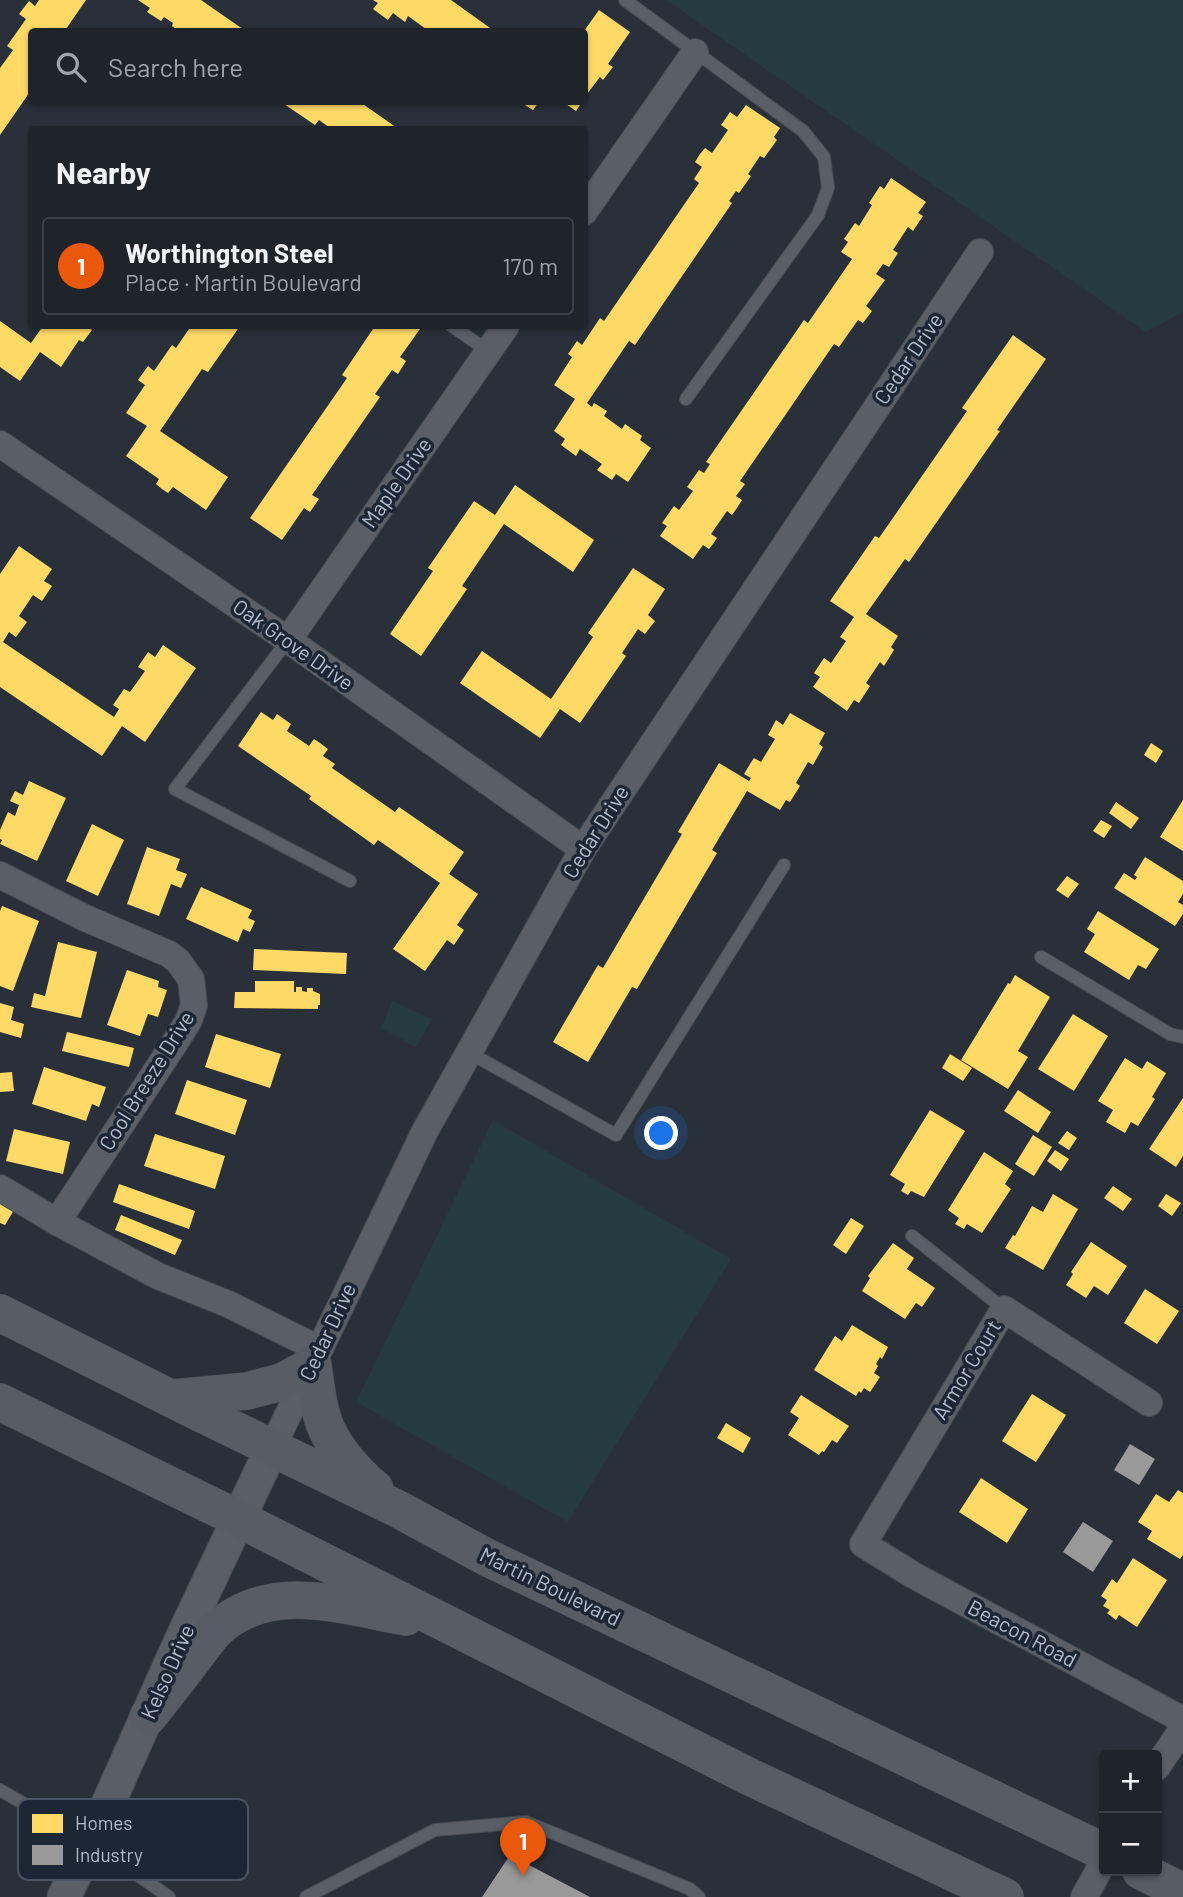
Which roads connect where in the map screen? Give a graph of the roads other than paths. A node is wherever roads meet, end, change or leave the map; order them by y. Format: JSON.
{"nodes":[{"id":1,"x":625,"y":0,"type":"edge"},
{"id":2,"x":695,"y":52,"type":"junction"},
{"id":3,"x":588,"y":206,"type":"edge"},
{"id":4,"x":980,"y":252,"type":"dead end"},
{"id":5,"x":456,"y":329,"type":"edge"},
{"id":6,"x":504,"y":329,"type":"edge"},
{"id":7,"x":488,"y":351,"type":"junction"},
{"id":8,"x":686,"y":399,"type":"dead end"},
{"id":9,"x":0,"y":444,"type":"edge"},
{"id":10,"x":288,"y":640,"type":"junction"},
{"id":11,"x":583,"y":849,"type":"junction"},
{"id":12,"x":783,"y":865,"type":"dead end"},
{"id":13,"x":0,"y":875,"type":"edge"},
{"id":14,"x":349,"y":881,"type":"dead end"},
{"id":15,"x":1041,"y":957,"type":"dead end"},
{"id":16,"x":1183,"y":1037,"type":"edge"},
{"id":17,"x":470,"y":1052,"type":"junction"},
{"id":18,"x":0,"y":1188,"type":"edge"},
{"id":19,"x":57,"y":1222,"type":"junction"},
{"id":20,"x":912,"y":1236,"type":"dead end"},
{"id":21,"x":1004,"y":1309,"type":"junction"},
{"id":22,"x":0,"y":1313,"type":"edge"},
{"id":23,"x":316,"y":1357,"type":"junction"},
{"id":24,"x":173,"y":1398,"type":"junction"},
{"id":25,"x":0,"y":1402,"type":"edge"},
{"id":26,"x":1149,"y":1403,"type":"dead end"},
{"id":27,"x":272,"y":1448,"type":"junction"},
{"id":28,"x":398,"y":1509,"type":"junction"},
{"id":29,"x":239,"y":1519,"type":"junction"},
{"id":30,"x":863,"y":1544,"type":"joint"},
{"id":31,"x":445,"y":1625,"type":"junction"},
{"id":32,"x":148,"y":1717,"type":"junction"},
{"id":33,"x":1183,"y":1720,"type":"edge"},
{"id":34,"x":1183,"y":1728,"type":"edge"},
{"id":35,"x":1162,"y":1760,"type":"edge"},
{"id":36,"x":0,"y":1790,"type":"edge"},
{"id":37,"x":111,"y":1799,"type":"edge"},
{"id":38,"x":18,"y":1800,"type":"edge"},
{"id":39,"x":1099,"y":1850,"type":"edge"},
{"id":40,"x":1099,"y":1870,"type":"edge"},
{"id":41,"x":1150,"y":1876,"type":"edge"},
{"id":42,"x":73,"y":1880,"type":"edge"},
{"id":43,"x":145,"y":1880,"type":"edge"},
{"id":44,"x":326,"y":1892,"type":"edge"},
{"id":45,"x":1183,"y":1892,"type":"edge"},
{"id":46,"x":64,"y":1897,"type":"edge"},
{"id":47,"x":169,"y":1897,"type":"edge"},
{"id":48,"x":306,"y":1897,"type":"edge"},
{"id":49,"x":699,"y":1897,"type":"edge"},
{"id":50,"x":1005,"y":1897,"type":"edge"},
{"id":51,"x":1084,"y":1897,"type":"edge"}],
"edges":[{"from":1,"to":2,"type":"lane"},
{"from":2,"to":3,"type":"street"},
{"from":2,"to":8,"type":"lane"},
{"from":4,"to":11,"type":"street","name":"Cedar Drive"},
{"from":5,"to":7,"type":"lane"},
{"from":6,"to":7,"type":"street","name":"Maple Drive"},
{"from":7,"to":10,"type":"street","name":"Maple Drive"},
{"from":9,"to":10,"type":"street","name":"Oak Grove Drive"},
{"from":10,"to":11,"type":"street","name":"Oak Grove Drive"},
{"from":10,"to":14,"type":"lane"},
{"from":11,"to":17,"type":"street","name":"Cedar Drive"},
{"from":12,"to":17,"type":"lane"},
{"from":13,"to":19,"type":"street","name":"Cool Breeze Drive"},
{"from":15,"to":16,"type":"lane"},
{"from":17,"to":23,"type":"street","name":"Cedar Drive"},
{"from":18,"to":19,"type":"street"},
{"from":19,"to":23,"type":"street"},
{"from":20,"to":21,"type":"lane"},
{"from":21,"to":26,"type":"street","name":"Armor Court"},
{"from":21,"to":30,"type":"street","name":"Armor Court"},
{"from":22,"to":24,"type":"main road","name":"Martin Boulevard"},
{"from":23,"to":24,"type":"main road"},
{"from":23,"to":27,"type":"street","name":"Cedar Drive"},
{"from":23,"to":28,"type":"main road"},
{"from":24,"to":27,"type":"main road","name":"Martin Boulevard"},
{"from":25,"to":29,"type":"main road"},
{"from":27,"to":28,"type":"main road","name":"Martin Boulevard"},
{"from":27,"to":29,"type":"street","name":"Kelso Drive"},
{"from":28,"to":39,"type":"main road","name":"Martin Boulevard"},
{"from":29,"to":31,"type":"main road"},
{"from":29,"to":32,"type":"street","name":"Kelso Drive"},
{"from":30,"to":33,"type":"street","name":"Beacon Road"},
{"from":31,"to":32,"type":"main road"},
{"from":31,"to":50,"type":"main road"},
{"from":32,"to":37,"type":"street","name":"Kelso Drive"},
{"from":34,"to":35,"type":"street"},
{"from":36,"to":38,"type":"lane"},
{"from":40,"to":51,"type":"street"},
{"from":41,"to":45,"type":"main road"},
{"from":42,"to":46,"type":"street","name":"Kelso Drive"},
{"from":43,"to":47,"type":"lane"},
{"from":44,"to":48,"type":"lane"},
{"from":44,"to":49,"type":"lane"}]}
